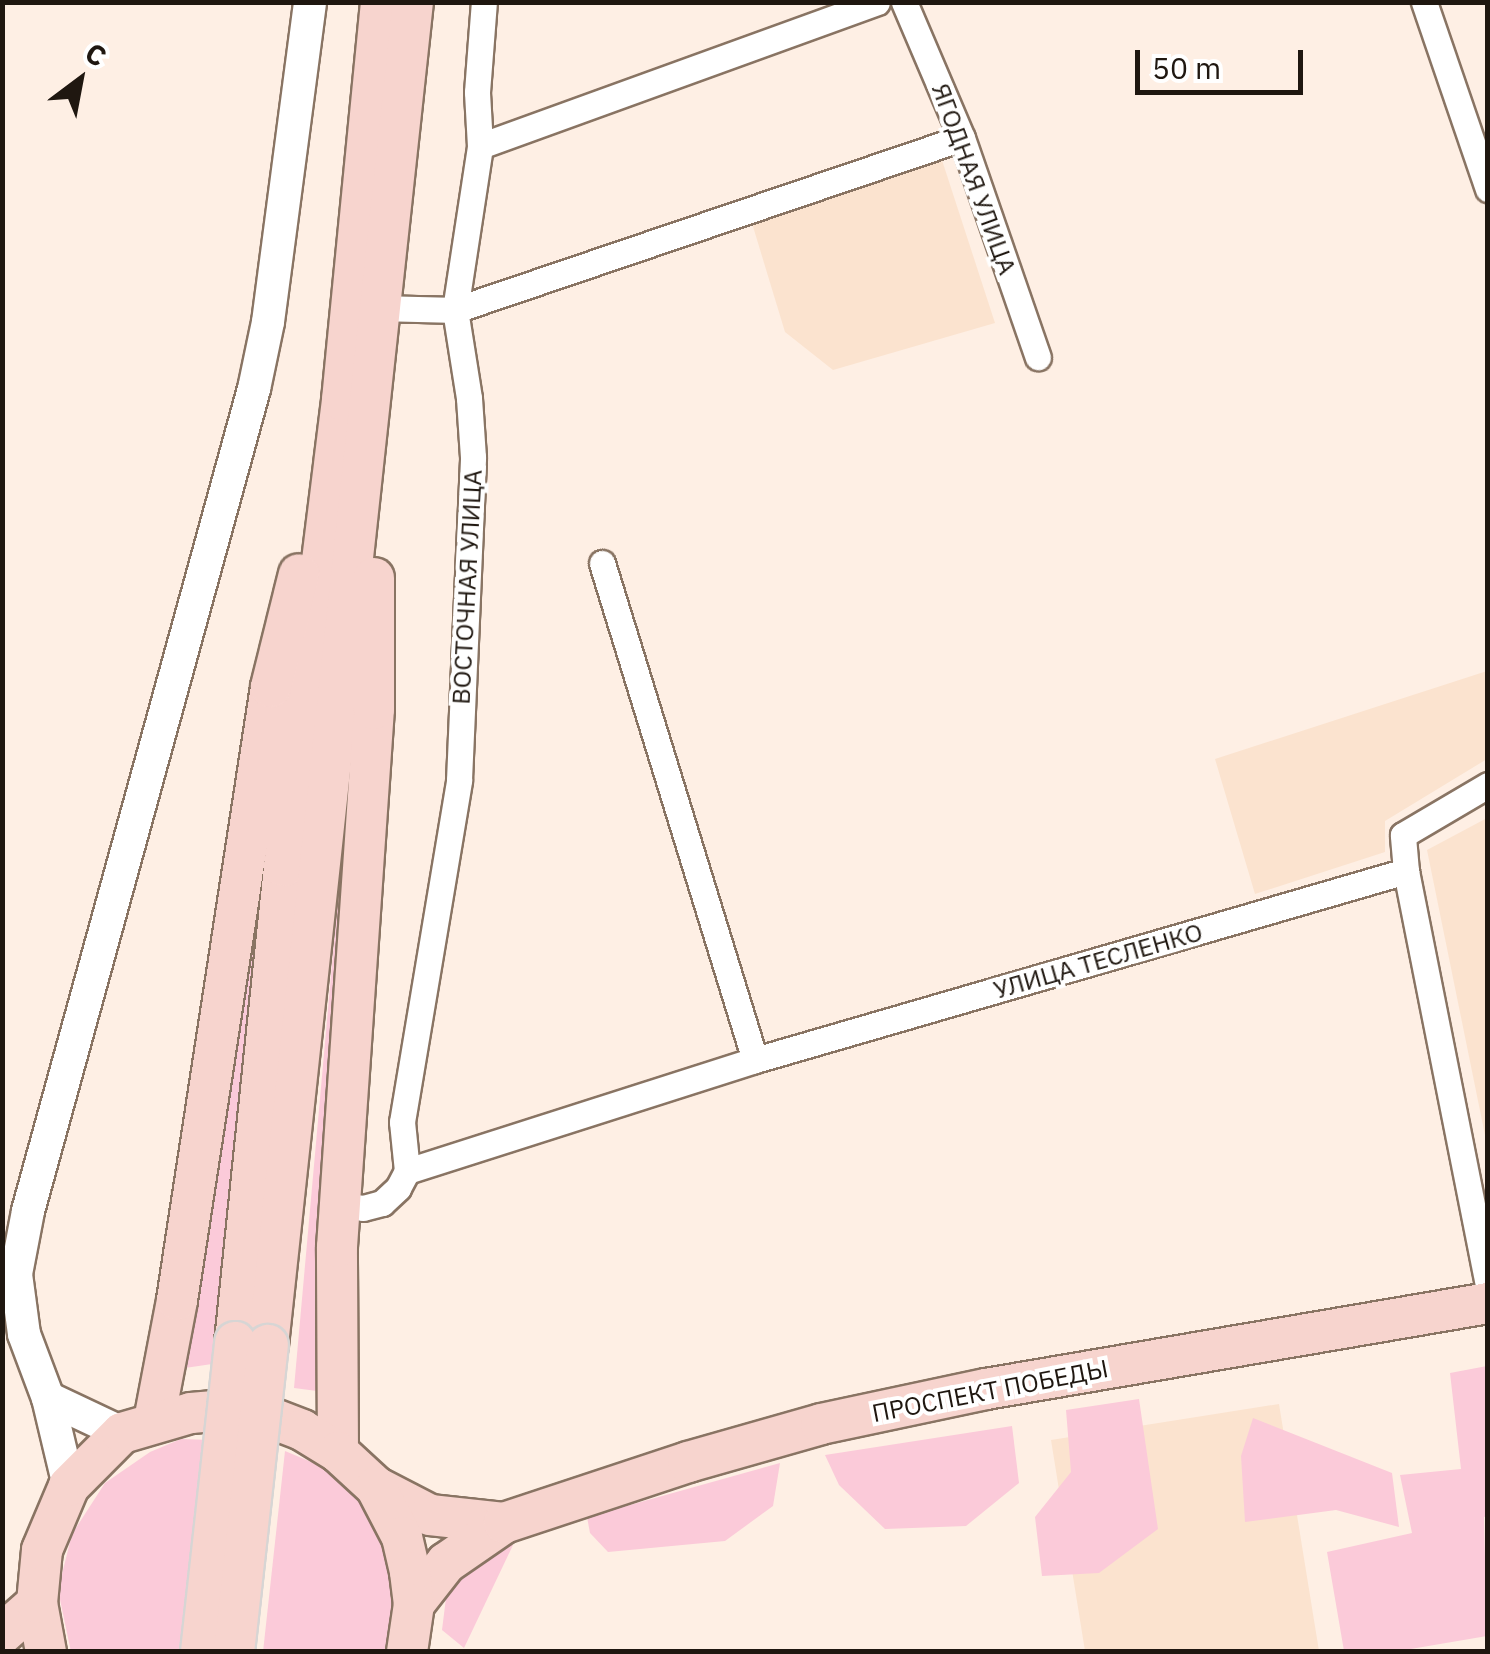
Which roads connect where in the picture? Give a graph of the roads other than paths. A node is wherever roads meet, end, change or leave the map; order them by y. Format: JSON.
{"nodes":[{"id":1,"x":310,"y":2,"type":"edge"},
{"id":2,"x":381,"y":2,"type":"edge"},
{"id":3,"x":414,"y":2,"type":"edge"},
{"id":4,"x":484,"y":2,"type":"edge"},
{"id":5,"x":878,"y":2,"type":"edge"},
{"id":6,"x":904,"y":2,"type":"edge"},
{"id":7,"x":1424,"y":2,"type":"edge"},
{"id":8,"x":962,"y":138,"type":"junction"},
{"id":9,"x":480,"y":146,"type":"junction"},
{"id":10,"x":1488,"y":188,"type":"edge"},
{"id":11,"x":380,"y":308,"type":"junction"},
{"id":12,"x":455,"y":310,"type":"junction"},
{"id":13,"x":1038,"y":356,"type":"dead end"},
{"id":14,"x":342,"y":400,"type":"junction"},
{"id":15,"x":367,"y":447,"type":"junction"},
{"id":16,"x":602,"y":563,"type":"dead end"},
{"id":17,"x":1488,"y":784,"type":"edge"},
{"id":18,"x":1406,"y":872,"type":"junction"},
{"id":19,"x":755,"y":1060,"type":"junction"},
{"id":20,"x":407,"y":1171,"type":"junction"},
{"id":21,"x":340,"y":1205,"type":"junction"},
{"id":22,"x":1488,"y":1286,"type":"edge"},
{"id":23,"x":1488,"y":1303,"type":"edge"},
{"id":24,"x":251,"y":1343,"type":"junction"},
{"id":25,"x":48,"y":1398,"type":"junction"},
{"id":26,"x":138,"y":1427,"type":"junction"},
{"id":27,"x":338,"y":1452,"type":"junction"},
{"id":28,"x":69,"y":1486,"type":"junction"},
{"id":29,"x":376,"y":1487,"type":"junction"},
{"id":30,"x":504,"y":1524,"type":"junction"},
{"id":31,"x":37,"y":1603,"type":"junction"},
{"id":32,"x":414,"y":1604,"type":"junction"},
{"id":33,"x":2,"y":1634,"type":"edge"},
{"id":34,"x":46,"y":1652,"type":"edge"},
{"id":35,"x":200,"y":1652,"type":"edge"},
{"id":36,"x":234,"y":1652,"type":"edge"},
{"id":37,"x":407,"y":1652,"type":"edge"}],
"edges":[{"from":1,"to":25,"type":"street"},
{"from":2,"to":14,"type":"main road"},
{"from":3,"to":11,"type":"main road"},
{"from":4,"to":9,"type":"street","name":"ВОСТОЧНАЯ УЛИЦА"},
{"from":5,"to":9,"type":"street"},
{"from":6,"to":8,"type":"street","name":"ЯГОДНАЯ УЛИЦА"},
{"from":7,"to":10,"type":"street"},
{"from":8,"to":12,"type":"street"},
{"from":8,"to":13,"type":"street","name":"ЯГОДНАЯ УЛИЦА"},
{"from":9,"to":12,"type":"street","name":"ВОСТОЧНАЯ УЛИЦА"},
{"from":11,"to":12,"type":"street"},
{"from":11,"to":15,"type":"main road"},
{"from":12,"to":20,"type":"street","name":"ВОСТОЧНАЯ УЛИЦА"},
{"from":14,"to":24,"type":"main road"},
{"from":14,"to":26,"type":"main road"},
{"from":15,"to":21,"type":"main road"},
{"from":15,"to":24,"type":"main road"},
{"from":16,"to":19,"type":"street"},
{"from":17,"to":18,"type":"street"},
{"from":18,"to":19,"type":"street","name":"УЛИЦА ТЕСЛЕНКО"},
{"from":18,"to":22,"type":"street"},
{"from":19,"to":20,"type":"street","name":"УЛИЦА ТЕСЛЕНКО"},
{"from":20,"to":21,"type":"street","name":"УЛИЦА ТЕСЛЕНКО"},
{"from":21,"to":27,"type":"main road"},
{"from":23,"to":30,"type":"main road","name":"ПРОСПЕКТ ПОБЕДЫ"},
{"from":24,"to":35,"type":"main road","bridge":true},
{"from":24,"to":36,"type":"main road","bridge":true},
{"from":25,"to":26,"type":"street"},
{"from":25,"to":28,"type":"street"},
{"from":26,"to":27,"type":"main road"},
{"from":26,"to":28,"type":"main road"},
{"from":27,"to":29,"type":"main road"},
{"from":28,"to":31,"type":"main road"},
{"from":29,"to":30,"type":"main road","name":"ПРОСПЕКТ ПОБЕДЫ"},
{"from":29,"to":32,"type":"main road"},
{"from":30,"to":32,"type":"main road","name":"ПРОСПЕКТ ПОБЕДЫ"},
{"from":31,"to":33,"type":"main road"},
{"from":31,"to":34,"type":"main road"},
{"from":32,"to":37,"type":"main road"}]}
